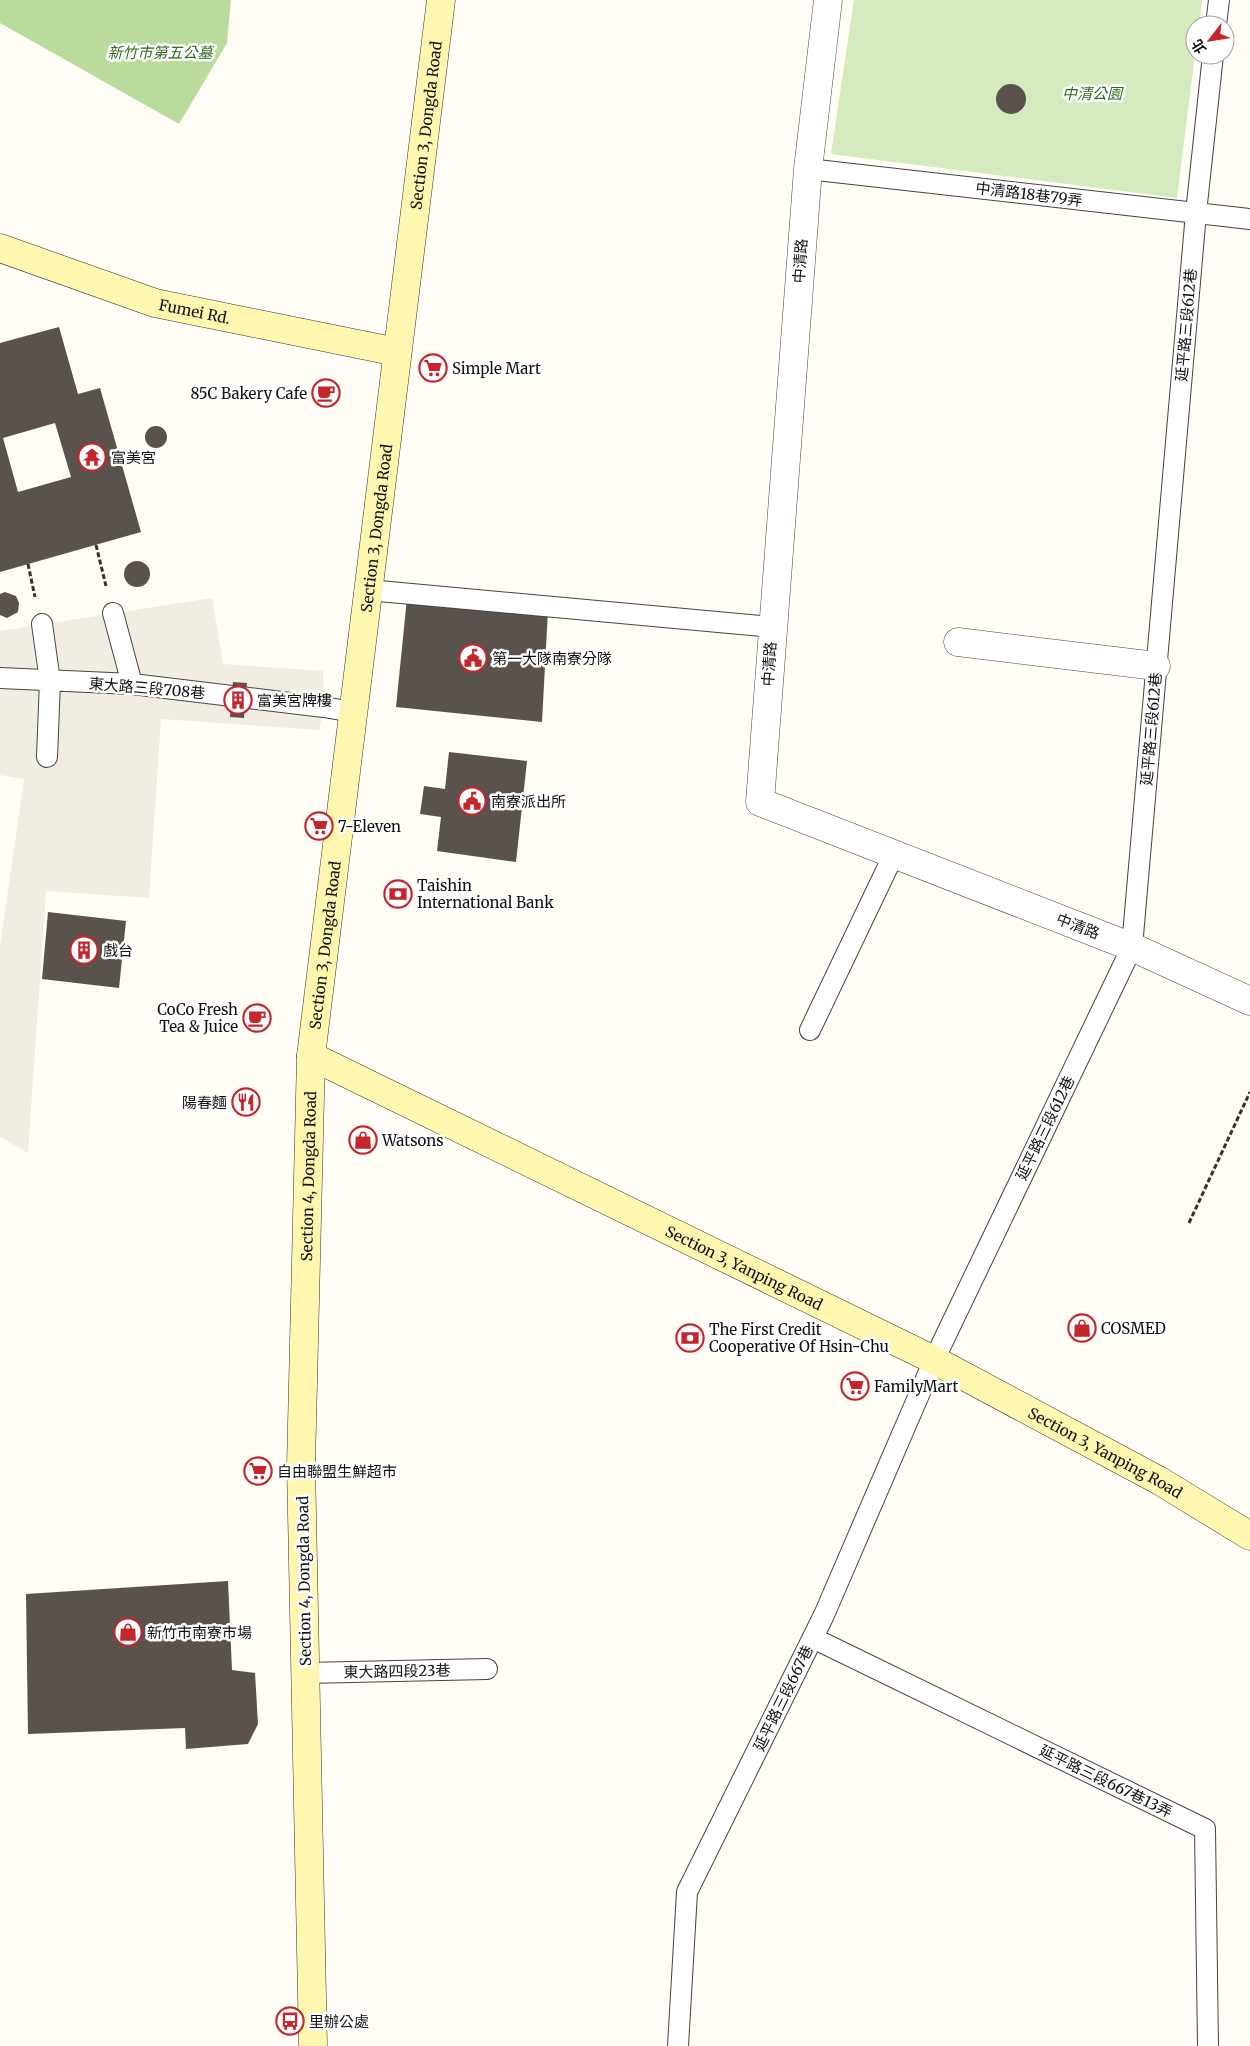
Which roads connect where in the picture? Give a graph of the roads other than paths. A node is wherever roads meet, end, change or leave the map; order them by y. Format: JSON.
{"nodes":[{"id":1,"x":441,"y":0,"type":"edge"},
{"id":2,"x":828,"y":0,"type":"edge"},
{"id":3,"x":1218,"y":0,"type":"edge"},
{"id":4,"x":1217,"y":15,"type":"edge"},
{"id":5,"x":1212,"y":65,"type":"edge"},
{"id":6,"x":808,"y":169,"type":"junction"},
{"id":7,"x":1196,"y":213,"type":"junction"},
{"id":8,"x":1250,"y":219,"type":"edge"},
{"id":9,"x":0,"y":248,"type":"edge"},
{"id":10,"x":397,"y":352,"type":"junction"},
{"id":11,"x":368,"y":590,"type":"junction"},
{"id":12,"x":113,"y":613,"type":"road end"},
{"id":13,"x":42,"y":624,"type":"dead end"},
{"id":14,"x":772,"y":627,"type":"junction"},
{"id":15,"x":958,"y":642,"type":"dead end"},
{"id":16,"x":1156,"y":666,"type":"junction"},
{"id":17,"x":0,"y":678,"type":"edge"},
{"id":18,"x":50,"y":680,"type":"junction"},
{"id":19,"x":132,"y":684,"type":"junction"},
{"id":20,"x":353,"y":712,"type":"junction"},
{"id":21,"x":47,"y":757,"type":"dead end"},
{"id":22,"x":894,"y":854,"type":"junction"},
{"id":23,"x":1132,"y":947,"type":"junction"},
{"id":24,"x":1250,"y":1001,"type":"edge"},
{"id":25,"x":810,"y":1030,"type":"dead end"},
{"id":26,"x":312,"y":1056,"type":"junction"},
{"id":27,"x":934,"y":1360,"type":"junction"},
{"id":28,"x":1250,"y":1536,"type":"edge"},
{"id":29,"x":813,"y":1638,"type":"junction"},
{"id":30,"x":487,"y":1669,"type":"dead end"},
{"id":31,"x":306,"y":1674,"type":"junction"},
{"id":32,"x":313,"y":2046,"type":"edge"},
{"id":33,"x":678,"y":2046,"type":"edge"},
{"id":34,"x":1208,"y":2046,"type":"edge"}],
"edges":[{"from":1,"to":10,"type":"main road","name":"Section 3, Dongda Road"},
{"from":2,"to":6,"type":"street","name":"中清路"},
{"from":3,"to":4,"type":"lane"},
{"from":5,"to":7,"type":"lane","name":"延平路三段612巷"},
{"from":6,"to":7,"type":"lane","name":"中清路18巷79弄"},
{"from":6,"to":14,"type":"street","name":"中清路"},
{"from":7,"to":8,"type":"lane","name":"中清路18巷79弄"},
{"from":7,"to":16,"type":"lane","name":"延平路三段612巷"},
{"from":9,"to":10,"type":"main road","name":"Fumei Rd."},
{"from":10,"to":11,"type":"main road","name":"Section 3, Dongda Road"},
{"from":11,"to":14,"type":"lane"},
{"from":11,"to":20,"type":"main road","name":"Section 3, Dongda Road"},
{"from":12,"to":19,"type":"lane"},
{"from":13,"to":18,"type":"lane"},
{"from":14,"to":22,"type":"street","name":"中清路"},
{"from":15,"to":16,"type":"street"},
{"from":16,"to":23,"type":"lane","name":"延平路三段612巷"},
{"from":17,"to":18,"type":"lane","name":"東大路三段708巷"},
{"from":18,"to":19,"type":"lane","name":"東大路三段708巷"},
{"from":18,"to":21,"type":"lane"},
{"from":19,"to":20,"type":"lane","name":"東大路三段708巷"},
{"from":20,"to":26,"type":"main road","name":"Section 3, Dongda Road"},
{"from":22,"to":23,"type":"street","name":"中清路"},
{"from":22,"to":25,"type":"lane"},
{"from":23,"to":24,"type":"street","name":"中清路"},
{"from":23,"to":27,"type":"lane","name":"延平路三段612巷"},
{"from":26,"to":27,"type":"main road","name":"Section 3, Yanping Road"},
{"from":26,"to":31,"type":"main road","name":"Section 4, Dongda Road"},
{"from":27,"to":28,"type":"main road","name":"Section 3, Yanping Road"},
{"from":27,"to":29,"type":"lane","name":"延平路三段667巷"},
{"from":29,"to":33,"type":"lane","name":"延平路三段667巷"},
{"from":29,"to":34,"type":"lane","name":"延平路三段667巷13弄"},
{"from":30,"to":31,"type":"lane","name":"東大路四段23巷"},
{"from":31,"to":32,"type":"main road","name":"Section 4, Dongda Road"}]}
